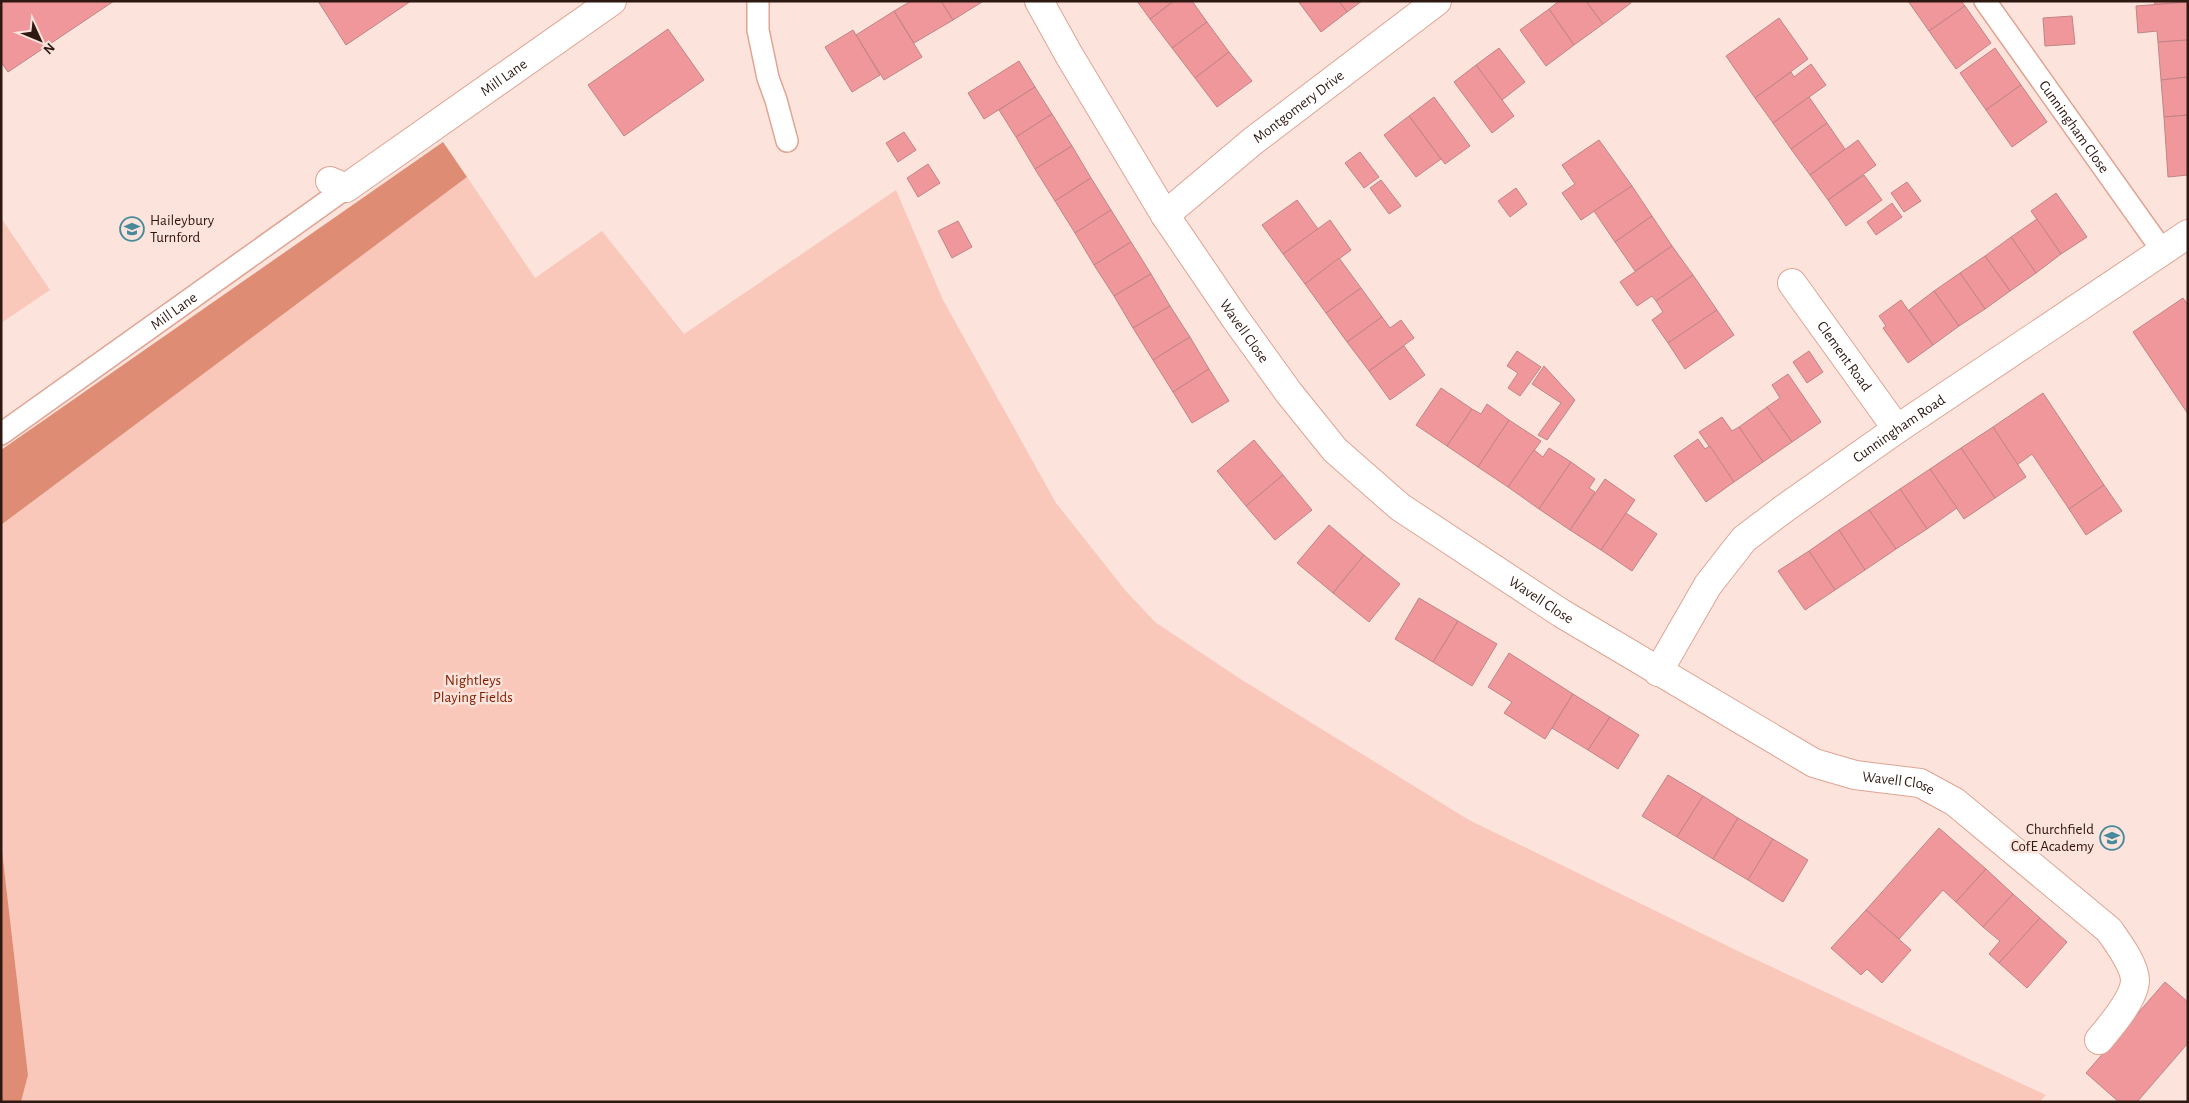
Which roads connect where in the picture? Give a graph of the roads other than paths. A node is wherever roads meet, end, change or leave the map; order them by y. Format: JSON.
{"nodes":[{"id":1,"x":612,"y":1,"type":"edge"},
{"id":2,"x":758,"y":1,"type":"edge"},
{"id":3,"x":1039,"y":1,"type":"edge"},
{"id":4,"x":1437,"y":1,"type":"edge"},
{"id":5,"x":1985,"y":1,"type":"edge"},
{"id":6,"x":787,"y":141,"type":"dead end"},
{"id":7,"x":338,"y":184,"type":"joint"},
{"id":8,"x":1165,"y":215,"type":"junction"},
{"id":9,"x":2188,"y":234,"type":"edge"},
{"id":10,"x":2162,"y":250,"type":"junction"},
{"id":11,"x":1792,"y":283,"type":"dead end"},
{"id":12,"x":1897,"y":429,"type":"junction"},
{"id":13,"x":1,"y":434,"type":"edge"},
{"id":14,"x":1658,"y":672,"type":"junction"},
{"id":15,"x":2099,"y":1040,"type":"dead end"}],
"edges":[{"from":1,"to":7,"type":"street","name":"Mill Lane"},
{"from":2,"to":6,"type":"lane"},
{"from":3,"to":8,"type":"street","name":"Wavell Close"},
{"from":4,"to":8,"type":"street","name":"Montgomery Drive"},
{"from":5,"to":10,"type":"lane","name":"Cunningham Close"},
{"from":7,"to":13,"type":"lane","name":"Mill Lane"},
{"from":8,"to":14,"type":"street","name":"Wavell Close"},
{"from":9,"to":10,"type":"street","name":"Cunningham Road"},
{"from":10,"to":12,"type":"street","name":"Cunningham Road"},
{"from":11,"to":12,"type":"street","name":"Clement Road"},
{"from":12,"to":14,"type":"street","name":"Cunningham Road"},
{"from":14,"to":15,"type":"street","name":"Wavell Close"}]}
